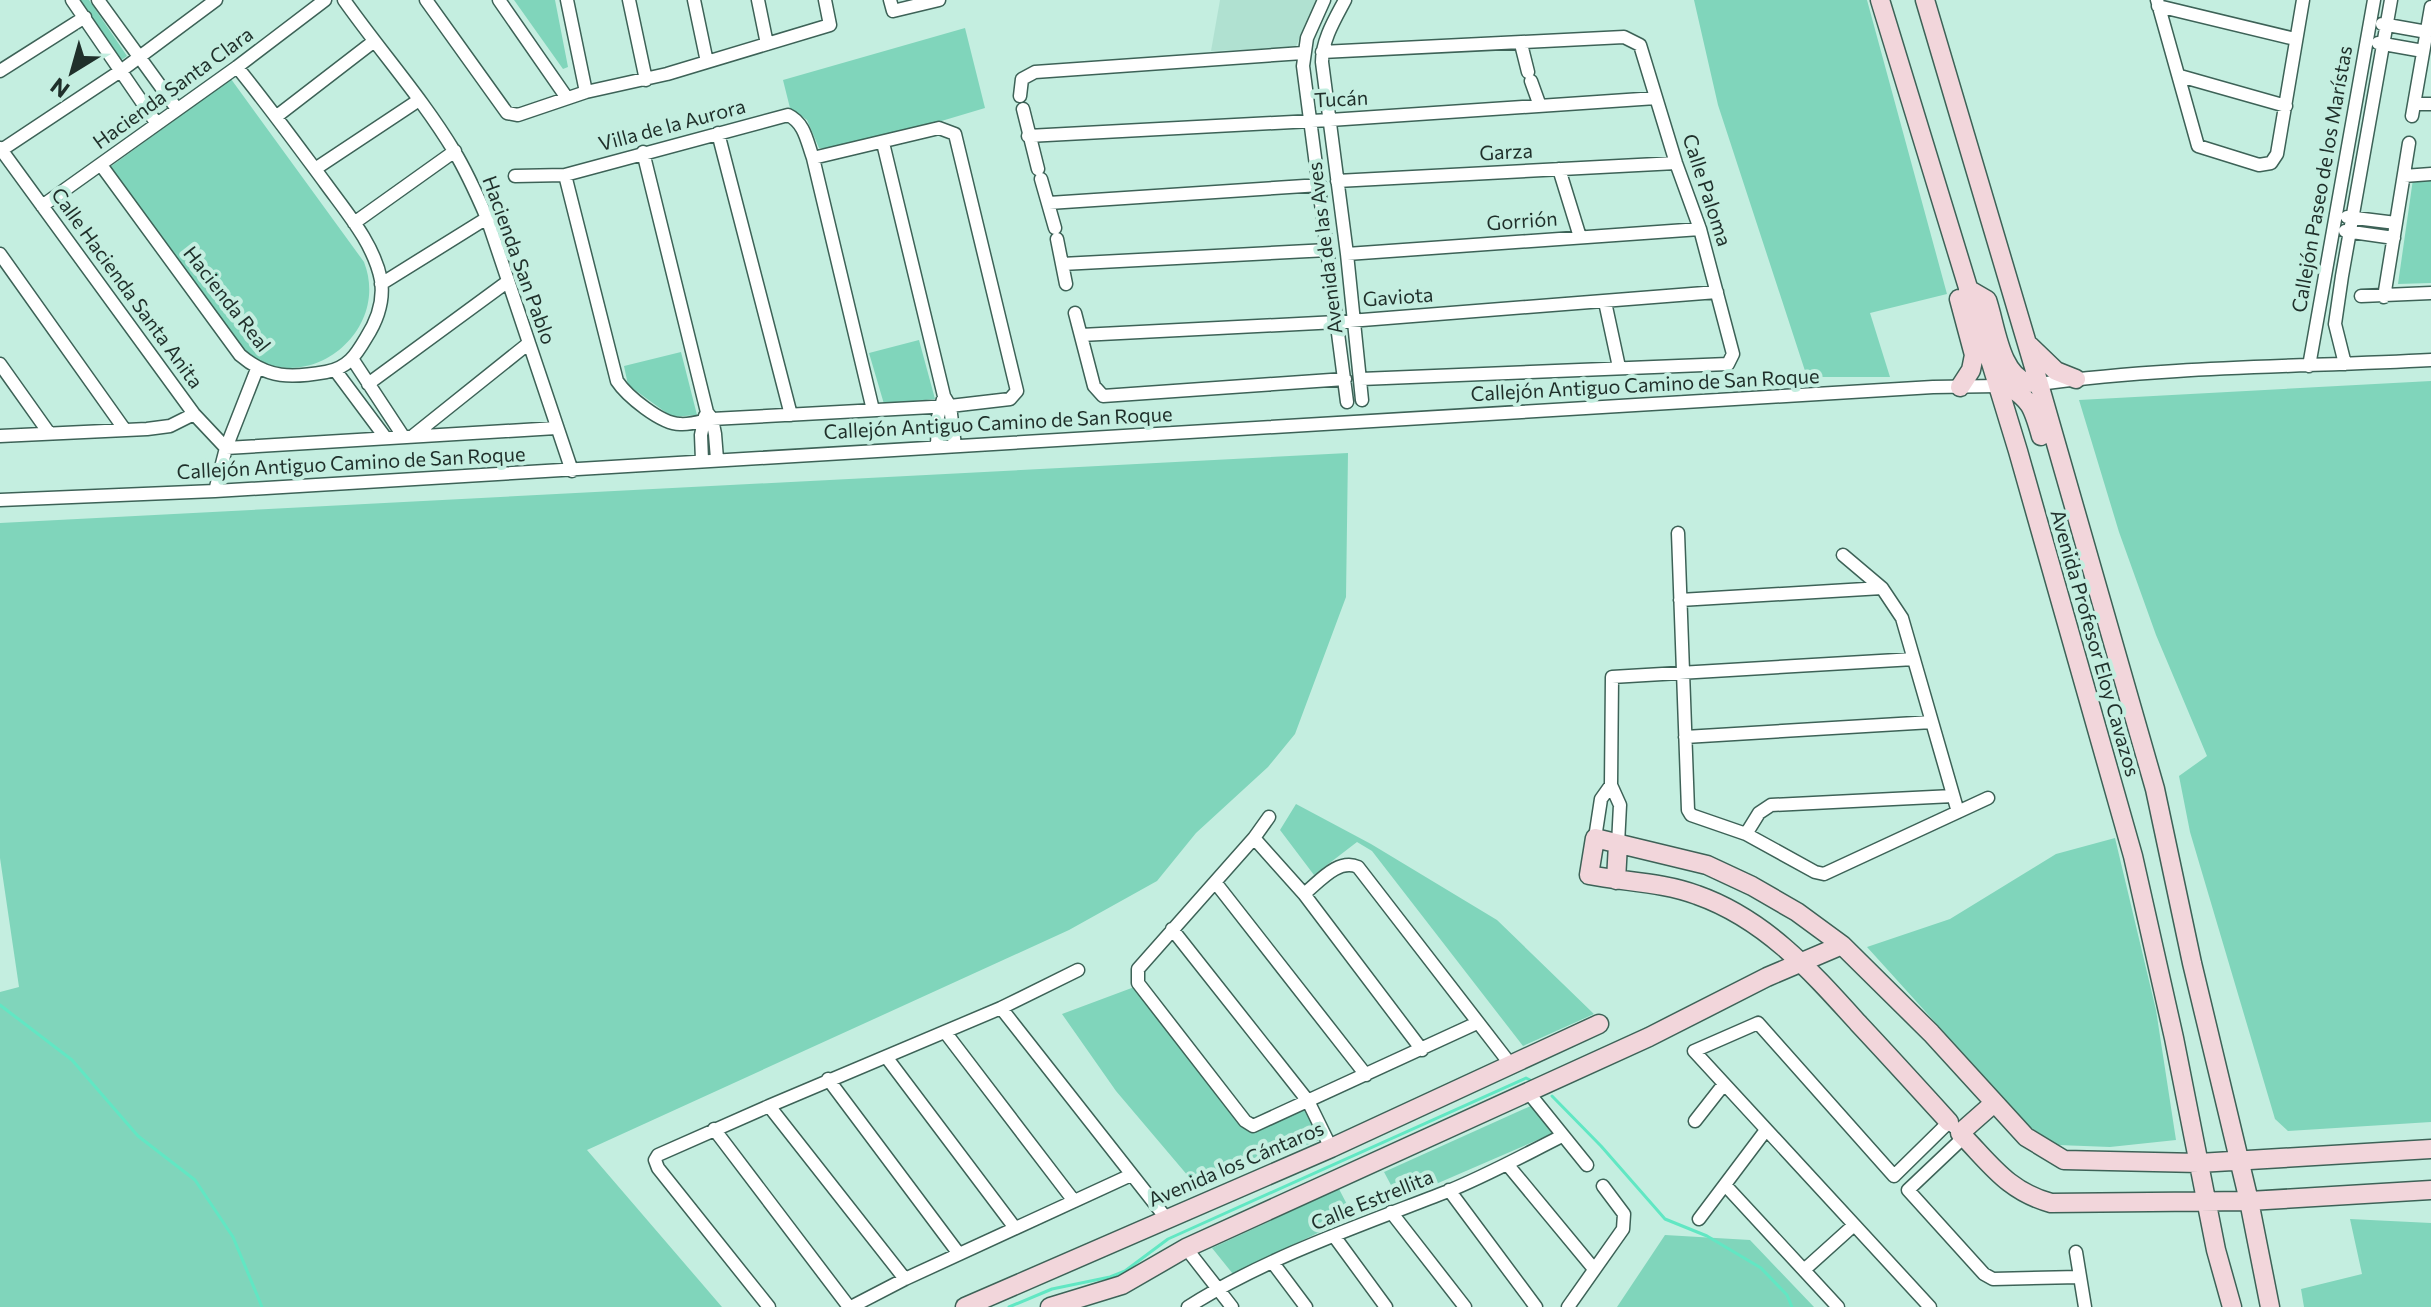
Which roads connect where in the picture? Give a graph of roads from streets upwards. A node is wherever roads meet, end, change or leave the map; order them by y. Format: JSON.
{"nodes":[{"id":1,"x":72,"y":0,"type":"edge"},
{"id":2,"x":216,"y":0,"type":"edge"},
{"id":3,"x":325,"y":0,"type":"edge"},
{"id":4,"x":344,"y":0,"type":"edge"},
{"id":5,"x":426,"y":0,"type":"edge"},
{"id":6,"x":499,"y":0,"type":"edge"},
{"id":7,"x":567,"y":0,"type":"edge"},
{"id":8,"x":629,"y":0,"type":"edge"},
{"id":9,"x":694,"y":0,"type":"edge"},
{"id":10,"x":758,"y":0,"type":"edge"},
{"id":11,"x":825,"y":0,"type":"edge"},
{"id":12,"x":890,"y":0,"type":"edge"},
{"id":13,"x":939,"y":0,"type":"edge"},
{"id":14,"x":1324,"y":0,"type":"edge"},
{"id":15,"x":1345,"y":0,"type":"edge"},
{"id":16,"x":1880,"y":0,"type":"edge"},
{"id":17,"x":1925,"y":0,"type":"edge"},
{"id":18,"x":2303,"y":0,"type":"edge"},
{"id":19,"x":2374,"y":0,"type":"edge"},
{"id":20,"x":2391,"y":0,"type":"edge"},
{"id":21,"x":102,"y":1,"type":"edge"},
{"id":22,"x":2158,"y":3,"type":"edge"},
{"id":23,"x":2431,"y":7,"type":"edge"},
{"id":24,"x":85,"y":17,"type":"junction"},
{"id":25,"x":2371,"y":21,"type":"junction"},
{"id":26,"x":2387,"y":25,"type":"junction"},
{"id":27,"x":2427,"y":32,"type":"junction"},
{"id":28,"x":2295,"y":39,"type":"junction"},
{"id":29,"x":373,"y":42,"type":"junction"},
{"id":30,"x":2367,"y":42,"type":"junction"},
{"id":31,"x":767,"y":44,"type":"junction"},
{"id":32,"x":1521,"y":44,"type":"junction"},
{"id":33,"x":2384,"y":44,"type":"junction"},
{"id":34,"x":2423,"y":51,"type":"junction"},
{"id":35,"x":1322,"y":52,"type":"junction"},
{"id":36,"x":1303,"y":53,"type":"junction"},
{"id":37,"x":139,"y":56,"type":"junction"},
{"id":38,"x":707,"y":62,"type":"junction"},
{"id":39,"x":237,"y":67,"type":"junction"},
{"id":40,"x":122,"y":70,"type":"junction"},
{"id":41,"x":0,"y":71,"type":"edge"},
{"id":42,"x":2180,"y":76,"type":"junction"},
{"id":43,"x":646,"y":80,"type":"junction"},
{"id":44,"x":586,"y":92,"type":"junction"},
{"id":45,"x":567,"y":98,"type":"junction"},
{"id":46,"x":1656,"y":98,"type":"junction"},
{"id":47,"x":419,"y":100,"type":"junction"},
{"id":48,"x":2431,"y":104,"type":"edge"},
{"id":49,"x":1540,"y":106,"type":"junction"},
{"id":50,"x":2286,"y":106,"type":"junction"},
{"id":51,"x":177,"y":109,"type":"junction"},
{"id":52,"x":277,"y":116,"type":"junction"},
{"id":53,"x":1312,"y":120,"type":"junction"},
{"id":54,"x":1330,"y":120,"type":"junction"},
{"id":55,"x":157,"y":124,"type":"junction"},
{"id":56,"x":718,"y":133,"type":"junction"},
{"id":57,"x":1028,"y":136,"type":"junction"},
{"id":58,"x":883,"y":143,"type":"junction"},
{"id":59,"x":2409,"y":143,"type":"dead end"},
{"id":60,"x":0,"y":150,"type":"edge"},
{"id":61,"x":455,"y":151,"type":"junction"},
{"id":62,"x":643,"y":152,"type":"junction"},
{"id":63,"x":813,"y":158,"type":"junction"},
{"id":64,"x":1676,"y":163,"type":"junction"},
{"id":65,"x":101,"y":165,"type":"junction"},
{"id":66,"x":315,"y":169,"type":"junction"},
{"id":67,"x":1559,"y":169,"type":"junction"},
{"id":68,"x":2431,"y":174,"type":"edge"},
{"id":69,"x":565,"y":175,"type":"junction"},
{"id":70,"x":515,"y":176,"type":"dead end"},
{"id":71,"x":2404,"y":176,"type":"junction"},
{"id":72,"x":1337,"y":181,"type":"junction"},
{"id":73,"x":1320,"y":185,"type":"junction"},
{"id":74,"x":1049,"y":203,"type":"junction"},
{"id":75,"x":42,"y":206,"type":"junction"},
{"id":76,"x":2336,"y":215,"type":"junction"},
{"id":77,"x":487,"y":218,"type":"junction"},
{"id":78,"x":2353,"y":218,"type":"junction"},
{"id":79,"x":354,"y":223,"type":"junction"},
{"id":80,"x":2396,"y":223,"type":"junction"},
{"id":81,"x":1700,"y":229,"type":"junction"},
{"id":82,"x":2334,"y":229,"type":"junction"},
{"id":83,"x":2351,"y":232,"type":"junction"},
{"id":84,"x":1580,"y":237,"type":"junction"},
{"id":85,"x":2394,"y":238,"type":"junction"},
{"id":86,"x":1328,"y":250,"type":"junction"},
{"id":87,"x":1957,"y":253,"type":"junction"},
{"id":88,"x":0,"y":254,"type":"edge"},
{"id":89,"x":1347,"y":254,"type":"junction"},
{"id":90,"x":1062,"y":264,"type":"junction"},
{"id":91,"x":507,"y":282,"type":"junction"},
{"id":92,"x":381,"y":284,"type":"junction"},
{"id":93,"x":1066,"y":284,"type":"dead end"},
{"id":94,"x":1968,"y":289,"type":"junction"},
{"id":95,"x":1717,"y":292,"type":"junction"},
{"id":96,"x":2431,"y":293,"type":"edge"},
{"id":97,"x":2361,"y":296,"type":"dead end"},
{"id":98,"x":2384,"y":297,"type":"junction"},
{"id":99,"x":1605,"y":302,"type":"junction"},
{"id":100,"x":1075,"y":313,"type":"dead end"},
{"id":101,"x":1355,"y":320,"type":"junction"},
{"id":102,"x":1337,"y":322,"type":"junction"},
{"id":103,"x":1081,"y":335,"type":"junction"},
{"id":104,"x":2026,"y":341,"type":"junction"},
{"id":105,"x":529,"y":343,"type":"junction"},
{"id":106,"x":353,"y":360,"type":"junction"},
{"id":107,"x":2431,"y":360,"type":"edge"},
{"id":108,"x":0,"y":364,"type":"edge"},
{"id":109,"x":2345,"y":364,"type":"junction"},
{"id":110,"x":2309,"y":366,"type":"junction"},
{"id":111,"x":1619,"y":367,"type":"junction"},
{"id":112,"x":257,"y":369,"type":"junction"},
{"id":113,"x":335,"y":370,"type":"junction"},
{"id":114,"x":1345,"y":379,"type":"junction"},
{"id":115,"x":1361,"y":379,"type":"junction"},
{"id":116,"x":2076,"y":379,"type":"junction"},
{"id":117,"x":368,"y":384,"type":"junction"},
{"id":118,"x":1998,"y":386,"type":"junction"},
{"id":119,"x":1960,"y":387,"type":"junction"},
{"id":120,"x":2032,"y":390,"type":"junction"},
{"id":121,"x":1362,"y":400,"type":"dead end"},
{"id":122,"x":1347,"y":402,"type":"dead end"},
{"id":123,"x":944,"y":403,"type":"junction"},
{"id":124,"x":873,"y":410,"type":"junction"},
{"id":125,"x":194,"y":414,"type":"junction"},
{"id":126,"x":791,"y":415,"type":"junction"},
{"id":127,"x":707,"y":417,"type":"junction"},
{"id":128,"x":2039,"y":426,"type":"junction"},
{"id":129,"x":556,"y":428,"type":"junction"},
{"id":130,"x":125,"y":430,"type":"junction"},
{"id":131,"x":49,"y":433,"type":"junction"},
{"id":132,"x":0,"y":436,"type":"edge"},
{"id":133,"x":408,"y":436,"type":"junction"},
{"id":134,"x":385,"y":437,"type":"junction"},
{"id":135,"x":2015,"y":438,"type":"junction"},
{"id":136,"x":937,"y":446,"type":"junction"},
{"id":137,"x":955,"y":446,"type":"junction"},
{"id":138,"x":226,"y":448,"type":"junction"},
{"id":139,"x":717,"y":459,"type":"junction"},
{"id":140,"x":702,"y":460,"type":"junction"},
{"id":141,"x":572,"y":471,"type":"junction"},
{"id":142,"x":215,"y":491,"type":"junction"},
{"id":143,"x":0,"y":500,"type":"edge"},
{"id":144,"x":2080,"y":525,"type":"junction"},
{"id":145,"x":1678,"y":533,"type":"dead end"},
{"id":146,"x":1843,"y":555,"type":"dead end"},
{"id":147,"x":1882,"y":588,"type":"junction"},
{"id":148,"x":1680,"y":600,"type":"junction"},
{"id":149,"x":1914,"y":659,"type":"junction"},
{"id":150,"x":1683,"y":673,"type":"junction"},
{"id":151,"x":1932,"y":722,"type":"junction"},
{"id":152,"x":1685,"y":737,"type":"junction"},
{"id":153,"x":1611,"y":785,"type":"junction"},
{"id":154,"x":1953,"y":796,"type":"junction"},
{"id":155,"x":1988,"y":798,"type":"dead end"},
{"id":156,"x":1958,"y":812,"type":"junction"},
{"id":157,"x":1269,"y":817,"type":"dead end"},
{"id":158,"x":1746,"y":834,"type":"junction"},
{"id":159,"x":1254,"y":838,"type":"junction"},
{"id":160,"x":1595,"y":838,"type":"junction"},
{"id":161,"x":1618,"y":844,"type":"junction"},
{"id":162,"x":1616,"y":880,"type":"junction"},
{"id":163,"x":1215,"y":882,"type":"junction"},
{"id":164,"x":1304,"y":894,"type":"junction"},
{"id":165,"x":1172,"y":929,"type":"junction"},
{"id":166,"x":1842,"y":945,"type":"junction"},
{"id":167,"x":1802,"y":961,"type":"junction"},
{"id":168,"x":1078,"y":970,"type":"dead end"},
{"id":169,"x":1001,"y":1008,"type":"junction"},
{"id":170,"x":1477,"y":1023,"type":"junction"},
{"id":171,"x":1599,"y":1024,"type":"dead end"},
{"id":172,"x":945,"y":1032,"type":"junction"},
{"id":173,"x":1422,"y":1050,"type":"junction"},
{"id":174,"x":887,"y":1058,"type":"junction"},
{"id":175,"x":1518,"y":1062,"type":"junction"},
{"id":176,"x":1366,"y":1075,"type":"junction"},
{"id":177,"x":828,"y":1079,"type":"junction"},
{"id":178,"x":1546,"y":1082,"type":"junction"},
{"id":179,"x":1724,"y":1084,"type":"junction"},
{"id":180,"x":1528,"y":1092,"type":"junction"},
{"id":181,"x":1308,"y":1101,"type":"junction"},
{"id":182,"x":1994,"y":1103,"type":"junction"},
{"id":183,"x":769,"y":1106,"type":"junction"},
{"id":184,"x":1695,"y":1121,"type":"dead end"},
{"id":185,"x":714,"y":1129,"type":"junction"},
{"id":186,"x":1766,"y":1130,"type":"junction"},
{"id":187,"x":1958,"y":1131,"type":"junction"},
{"id":188,"x":1562,"y":1136,"type":"junction"},
{"id":189,"x":1331,"y":1148,"type":"junction"},
{"id":190,"x":2431,"y":1149,"type":"edge"},
{"id":191,"x":2240,"y":1161,"type":"junction"},
{"id":192,"x":2199,"y":1163,"type":"junction"},
{"id":193,"x":1507,"y":1164,"type":"junction"},
{"id":194,"x":1587,"y":1165,"type":"dead end"},
{"id":195,"x":1131,"y":1175,"type":"junction"},
{"id":196,"x":1894,"y":1176,"type":"junction"},
{"id":197,"x":1603,"y":1186,"type":"dead end"},
{"id":198,"x":1726,"y":1186,"type":"junction"},
{"id":199,"x":1449,"y":1190,"type":"junction"},
{"id":200,"x":1908,"y":1190,"type":"junction"},
{"id":201,"x":2431,"y":1190,"type":"edge"},
{"id":202,"x":1074,"y":1201,"type":"junction"},
{"id":203,"x":2206,"y":1201,"type":"junction"},
{"id":204,"x":2249,"y":1201,"type":"junction"},
{"id":205,"x":1391,"y":1212,"type":"junction"},
{"id":206,"x":1166,"y":1218,"type":"junction"},
{"id":207,"x":1699,"y":1219,"type":"dead end"},
{"id":208,"x":1854,"y":1225,"type":"junction"},
{"id":209,"x":1015,"y":1228,"type":"junction"},
{"id":210,"x":1334,"y":1236,"type":"junction"},
{"id":211,"x":1186,"y":1248,"type":"junction"},
{"id":212,"x":2076,"y":1252,"type":"dead end"},
{"id":213,"x":959,"y":1254,"type":"junction"},
{"id":214,"x":1273,"y":1263,"type":"junction"},
{"id":215,"x":1594,"y":1269,"type":"junction"},
{"id":216,"x":1804,"y":1270,"type":"junction"},
{"id":217,"x":2079,"y":1277,"type":"junction"},
{"id":218,"x":905,"y":1279,"type":"junction"},
{"id":219,"x":1217,"y":1288,"type":"junction"},
{"id":220,"x":1193,"y":1304,"type":"edge"},
{"id":221,"x":769,"y":1307,"type":"edge"},
{"id":222,"x":850,"y":1307,"type":"edge"},
{"id":223,"x":965,"y":1307,"type":"edge"},
{"id":224,"x":1050,"y":1307,"type":"edge"},
{"id":225,"x":1232,"y":1307,"type":"edge"},
{"id":226,"x":1306,"y":1307,"type":"edge"},
{"id":227,"x":1386,"y":1307,"type":"edge"},
{"id":228,"x":1465,"y":1307,"type":"edge"},
{"id":229,"x":1536,"y":1307,"type":"edge"},
{"id":230,"x":1568,"y":1307,"type":"edge"},
{"id":231,"x":1838,"y":1307,"type":"edge"},
{"id":232,"x":1930,"y":1307,"type":"edge"},
{"id":233,"x":2085,"y":1307,"type":"edge"},
{"id":234,"x":2232,"y":1307,"type":"edge"},
{"id":235,"x":2270,"y":1307,"type":"edge"}],
"edges":[{"from":1,"to":24,"type":"street"},
{"from":2,"to":37,"type":"street"},
{"from":3,"to":39,"type":"street","name":"Hacienda Santa Clara"},
{"from":4,"to":29,"type":"street","name":"Hacienda San Pablo"},
{"from":5,"to":45,"type":"street"},
{"from":6,"to":45,"type":"street"},
{"from":7,"to":44,"type":"street"},
{"from":8,"to":43,"type":"street"},
{"from":9,"to":38,"type":"street"},
{"from":10,"to":31,"type":"street"},
{"from":11,"to":31,"type":"street"},
{"from":12,"to":13,"type":"street"},
{"from":14,"to":36,"type":"street","name":"Avenida de las Aves"},
{"from":15,"to":35,"type":"street"},
{"from":16,"to":87,"type":"street","name":"Avenida Profesor Eloy Cavazos"},
{"from":17,"to":104,"type":"street","name":"Avenida Profesor Eloy Cavazos"},
{"from":18,"to":28,"type":"street"},
{"from":19,"to":25,"type":"street","name":"Callejón Paseo de los Marístas"},
{"from":20,"to":26,"type":"street","name":"Callejón Paseo de los Marístas"},
{"from":21,"to":37,"type":"street"},
{"from":22,"to":28,"type":"street"},
{"from":22,"to":42,"type":"street"},
{"from":23,"to":27,"type":"street"},
{"from":24,"to":40,"type":"street"},
{"from":24,"to":41,"type":"street"},
{"from":25,"to":26,"type":"street"},
{"from":25,"to":30,"type":"street","name":"Callejón Paseo de los Marístas"},
{"from":26,"to":27,"type":"street"},
{"from":26,"to":33,"type":"street","name":"Callejón Paseo de los Marístas"},
{"from":27,"to":34,"type":"street"},
{"from":28,"to":50,"type":"street"},
{"from":29,"to":47,"type":"street","name":"Hacienda San Pablo"},
{"from":29,"to":52,"type":"street"},
{"from":30,"to":33,"type":"street"},
{"from":30,"to":76,"type":"street","name":"Callejón Paseo de los Marístas"},
{"from":31,"to":38,"type":"street"},
{"from":32,"to":35,"type":"street"},
{"from":32,"to":46,"type":"street","name":"Calle Paloma"},
{"from":32,"to":49,"type":"street"},
{"from":33,"to":34,"type":"street"},
{"from":33,"to":78,"type":"street","name":"Callejón Paseo de los Marístas"},
{"from":34,"to":48,"type":"street"},
{"from":35,"to":54,"type":"street","name":"Avenida de las Aves"},
{"from":36,"to":53,"type":"street","name":"Avenida de las Aves"},
{"from":36,"to":57,"type":"street"},
{"from":37,"to":40,"type":"street"},
{"from":37,"to":51,"type":"street"},
{"from":38,"to":43,"type":"street"},
{"from":39,"to":51,"type":"street","name":"Hacienda Santa Clara"},
{"from":39,"to":52,"type":"street"},
{"from":40,"to":55,"type":"street"},
{"from":40,"to":60,"type":"street"},
{"from":42,"to":50,"type":"street"},
{"from":42,"to":50,"type":"street"},
{"from":43,"to":44,"type":"street"},
{"from":44,"to":45,"type":"street"},
{"from":46,"to":49,"type":"street","name":"Tucán"},
{"from":46,"to":64,"type":"street","name":"Calle Paloma"},
{"from":47,"to":61,"type":"street","name":"Hacienda San Pablo"},
{"from":47,"to":66,"type":"street"},
{"from":49,"to":54,"type":"street","name":"Tucán"},
{"from":51,"to":55,"type":"street","name":"Hacienda Santa Clara"},
{"from":52,"to":66,"type":"street"},
{"from":53,"to":54,"type":"street","name":"Tucán"},
{"from":53,"to":57,"type":"street","name":"Tucán"},
{"from":53,"to":73,"type":"street","name":"Avenida de las Aves"},
{"from":54,"to":72,"type":"street","name":"Avenida de las Aves"},
{"from":55,"to":65,"type":"street","name":"Hacienda Santa Clara"},
{"from":56,"to":62,"type":"street","name":"Villa de la Aurora"},
{"from":56,"to":63,"type":"street","name":"Villa de la Aurora"},
{"from":56,"to":126,"type":"street"},
{"from":57,"to":74,"type":"street"},
{"from":58,"to":63,"type":"street"},
{"from":58,"to":123,"type":"street"},
{"from":58,"to":123,"type":"street"},
{"from":59,"to":71,"type":"street"},
{"from":60,"to":75,"type":"street","name":"Calle Hacienda Santa Anita"},
{"from":61,"to":77,"type":"street","name":"Hacienda San Pablo"},
{"from":61,"to":79,"type":"street"},
{"from":62,"to":69,"type":"street","name":"Villa de la Aurora"},
{"from":62,"to":127,"type":"street"},
{"from":63,"to":124,"type":"street","name":"Villa de la Aurora"},
{"from":64,"to":67,"type":"street","name":"Garza"},
{"from":64,"to":81,"type":"street","name":"Calle Paloma"},
{"from":65,"to":75,"type":"street","name":"Hacienda Santa Clara"},
{"from":65,"to":112,"type":"street","name":"Hacienda Real"},
{"from":66,"to":79,"type":"street"},
{"from":67,"to":72,"type":"street","name":"Garza"},
{"from":67,"to":84,"type":"street"},
{"from":68,"to":71,"type":"street"},
{"from":69,"to":70,"type":"street","name":"Villa de la Aurora"},
{"from":69,"to":127,"type":"street"},
{"from":71,"to":80,"type":"street"},
{"from":72,"to":89,"type":"street","name":"Avenida de las Aves"},
{"from":73,"to":74,"type":"street"},
{"from":73,"to":86,"type":"street","name":"Avenida de las Aves"},
{"from":74,"to":90,"type":"street"},
{"from":75,"to":125,"type":"street","name":"Calle Hacienda Santa Anita"},
{"from":76,"to":78,"type":"street"},
{"from":76,"to":82,"type":"street","name":"Callejón Paseo de los Marístas"},
{"from":77,"to":91,"type":"street","name":"Hacienda San Pablo"},
{"from":77,"to":92,"type":"street"},
{"from":78,"to":80,"type":"street"},
{"from":78,"to":83,"type":"street","name":"Callejón Paseo de los Marístas"},
{"from":79,"to":92,"type":"street"},
{"from":80,"to":85,"type":"street"},
{"from":81,"to":84,"type":"street","name":"Gorrión"},
{"from":81,"to":95,"type":"street","name":"Calle Paloma"},
{"from":82,"to":83,"type":"street"},
{"from":82,"to":110,"type":"street","name":"Callejón Paseo de los Marístas"},
{"from":83,"to":85,"type":"street"},
{"from":83,"to":109,"type":"street","name":"Callejón Paseo de los Marístas"},
{"from":84,"to":89,"type":"street","name":"Gorrión"},
{"from":85,"to":98,"type":"street"},
{"from":86,"to":90,"type":"street"},
{"from":86,"to":102,"type":"street","name":"Avenida de las Aves"},
{"from":87,"to":94,"type":"street","name":"Avenida Profesor Eloy Cavazos"},
{"from":87,"to":119,"type":"street"},
{"from":88,"to":130,"type":"street"},
{"from":89,"to":101,"type":"street","name":"Avenida de las Aves"},
{"from":90,"to":93,"type":"street"},
{"from":91,"to":105,"type":"street","name":"Hacienda San Pablo"},
{"from":91,"to":117,"type":"street"},
{"from":92,"to":106,"type":"street"},
{"from":94,"to":118,"type":"street","name":"Avenida Profesor Eloy Cavazos"},
{"from":94,"to":120,"type":"street"},
{"from":95,"to":99,"type":"street","name":"Gaviota"},
{"from":95,"to":111,"type":"street","name":"Calle Paloma"},
{"from":96,"to":98,"type":"street"},
{"from":97,"to":98,"type":"street"},
{"from":99,"to":101,"type":"street","name":"Gaviota"},
{"from":99,"to":111,"type":"street"},
{"from":100,"to":103,"type":"street"},
{"from":101,"to":102,"type":"street","name":"Gaviota"},
{"from":101,"to":115,"type":"street","name":"Avenida de las Aves"},
{"from":102,"to":103,"type":"street","name":"Gaviota"},
{"from":102,"to":114,"type":"street","name":"Avenida de las Aves"},
{"from":103,"to":114,"type":"street"},
{"from":104,"to":116,"type":"street"},
{"from":104,"to":120,"type":"street","name":"Avenida Profesor Eloy Cavazos"},
{"from":105,"to":129,"type":"street","name":"Hacienda San Pablo"},
{"from":105,"to":133,"type":"street"},
{"from":106,"to":113,"type":"street","name":"Hacienda Real"},
{"from":106,"to":117,"type":"street"},
{"from":107,"to":109,"type":"street"},
{"from":108,"to":131,"type":"street"},
{"from":109,"to":110,"type":"street"},
{"from":110,"to":116,"type":"street"},
{"from":111,"to":115,"type":"street"},
{"from":112,"to":113,"type":"street","name":"Hacienda Real"},
{"from":112,"to":138,"type":"street"},
{"from":113,"to":134,"type":"street"},
{"from":114,"to":122,"type":"street","name":"Avenida de las Aves"},
{"from":115,"to":121,"type":"street","name":"Avenida de las Aves"},
{"from":116,"to":120,"type":"street"},
{"from":117,"to":133,"type":"street"},
{"from":118,"to":119,"type":"street","name":"Callejón Antiguo Camino de San Roque"},
{"from":118,"to":120,"type":"street"},
{"from":118,"to":135,"type":"street","name":"Avenida Profesor Eloy Cavazos"},
{"from":119,"to":137,"type":"street","name":"Callejón Antiguo Camino de San Roque"},
{"from":120,"to":128,"type":"street"},
{"from":120,"to":135,"type":"street"},
{"from":120,"to":144,"type":"street","name":"Avenida Profesor Eloy Cavazos"},
{"from":123,"to":124,"type":"street"},
{"from":123,"to":136,"type":"street"},
{"from":123,"to":137,"type":"street"},
{"from":124,"to":126,"type":"street"},
{"from":125,"to":130,"type":"street"},
{"from":125,"to":138,"type":"street","name":"Calle Hacienda Santa Anita"},
{"from":126,"to":127,"type":"street"},
{"from":127,"to":139,"type":"street"},
{"from":127,"to":140,"type":"street"},
{"from":128,"to":135,"type":"street"},
{"from":128,"to":144,"type":"street"},
{"from":129,"to":133,"type":"street"},
{"from":129,"to":141,"type":"street","name":"Hacienda San Pablo"},
{"from":130,"to":131,"type":"street"},
{"from":131,"to":132,"type":"street"},
{"from":133,"to":134,"type":"street"},
{"from":134,"to":138,"type":"street"},
{"from":135,"to":192,"type":"street","name":"Avenida Profesor Eloy Cavazos"},
{"from":136,"to":137,"type":"street","name":"Callejón Antiguo Camino de San Roque"},
{"from":136,"to":139,"type":"street","name":"Callejón Antiguo Camino de San Roque"},
{"from":138,"to":142,"type":"street"},
{"from":139,"to":140,"type":"street","name":"Callejón Antiguo Camino de San Roque"},
{"from":140,"to":141,"type":"street","name":"Callejón Antiguo Camino de San Roque"},
{"from":141,"to":142,"type":"street","name":"Callejón Antiguo Camino de San Roque"},
{"from":142,"to":143,"type":"street","name":"Callejón Antiguo Camino de San Roque"},
{"from":144,"to":191,"type":"street","name":"Avenida Profesor Eloy Cavazos"},
{"from":145,"to":148,"type":"street"},
{"from":146,"to":147,"type":"street"},
{"from":147,"to":148,"type":"street"},
{"from":147,"to":149,"type":"street"},
{"from":148,"to":150,"type":"street"},
{"from":149,"to":150,"type":"street"},
{"from":149,"to":151,"type":"street"},
{"from":150,"to":152,"type":"street"},
{"from":150,"to":153,"type":"street"},
{"from":151,"to":152,"type":"street"},
{"from":151,"to":154,"type":"street"},
{"from":152,"to":158,"type":"street"},
{"from":153,"to":160,"type":"street"},
{"from":153,"to":161,"type":"street"},
{"from":154,"to":156,"type":"street"},
{"from":154,"to":158,"type":"street"},
{"from":155,"to":156,"type":"street"},
{"from":156,"to":158,"type":"street"},
{"from":157,"to":159,"type":"street"},
{"from":159,"to":163,"type":"street"},
{"from":159,"to":164,"type":"street"},
{"from":160,"to":161,"type":"street"},
{"from":160,"to":162,"type":"street"},
{"from":161,"to":162,"type":"street"},
{"from":161,"to":166,"type":"street"},
{"from":162,"to":167,"type":"street"},
{"from":163,"to":165,"type":"street"},
{"from":163,"to":176,"type":"street"},
{"from":164,"to":170,"type":"street"},
{"from":164,"to":173,"type":"street"},
{"from":165,"to":181,"type":"street"},
{"from":165,"to":181,"type":"street"},
{"from":166,"to":167,"type":"street"},
{"from":166,"to":182,"type":"street"},
{"from":167,"to":178,"type":"street"},
{"from":167,"to":187,"type":"street"},
{"from":168,"to":169,"type":"street"},
{"from":169,"to":172,"type":"street"},
{"from":169,"to":195,"type":"street"},
{"from":170,"to":173,"type":"street"},
{"from":170,"to":175,"type":"street"},
{"from":171,"to":175,"type":"street","name":"Avenida los Cántaros"},
{"from":172,"to":174,"type":"street"},
{"from":172,"to":202,"type":"street"},
{"from":173,"to":176,"type":"street"},
{"from":174,"to":177,"type":"street"},
{"from":174,"to":209,"type":"street"},
{"from":175,"to":178,"type":"street"},
{"from":175,"to":189,"type":"street","name":"Avenida los Cántaros"},
{"from":176,"to":181,"type":"street"},
{"from":177,"to":183,"type":"street"},
{"from":177,"to":213,"type":"street"},
{"from":178,"to":180,"type":"street"},
{"from":179,"to":184,"type":"street"},
{"from":179,"to":186,"type":"street"},
{"from":179,"to":196,"type":"street"},
{"from":180,"to":188,"type":"street"},
{"from":180,"to":211,"type":"street"},
{"from":181,"to":189,"type":"street"},
{"from":182,"to":187,"type":"street"},
{"from":182,"to":192,"type":"street"},
{"from":183,"to":185,"type":"street"},
{"from":183,"to":218,"type":"street"},
{"from":185,"to":221,"type":"street"},
{"from":185,"to":222,"type":"street"},
{"from":186,"to":198,"type":"street"},
{"from":186,"to":208,"type":"street"},
{"from":187,"to":196,"type":"street"},
{"from":187,"to":200,"type":"street"},
{"from":187,"to":203,"type":"street"},
{"from":188,"to":193,"type":"street","name":"Calle Estrellita"},
{"from":188,"to":194,"type":"street"},
{"from":189,"to":206,"type":"street","name":"Avenida los Cántaros"},
{"from":190,"to":191,"type":"street"},
{"from":191,"to":192,"type":"street"},
{"from":191,"to":204,"type":"street","name":"Avenida Profesor Eloy Cavazos"},
{"from":192,"to":203,"type":"street","name":"Avenida Profesor Eloy Cavazos"},
{"from":193,"to":199,"type":"street","name":"Calle Estrellita"},
{"from":193,"to":215,"type":"street"},
{"from":195,"to":202,"type":"street"},
{"from":195,"to":206,"type":"street"},
{"from":196,"to":200,"type":"street"},
{"from":197,"to":215,"type":"street"},
{"from":198,"to":207,"type":"street"},
{"from":198,"to":216,"type":"street"},
{"from":199,"to":205,"type":"street","name":"Calle Estrellita"},
{"from":199,"to":229,"type":"street"},
{"from":200,"to":217,"type":"street"},
{"from":201,"to":204,"type":"street"},
{"from":202,"to":209,"type":"street"},
{"from":203,"to":204,"type":"street"},
{"from":203,"to":234,"type":"street","name":"Avenida Profesor Eloy Cavazos"},
{"from":204,"to":235,"type":"street","name":"Avenida Profesor Eloy Cavazos"},
{"from":205,"to":210,"type":"street","name":"Calle Estrellita"},
{"from":205,"to":228,"type":"street"},
{"from":206,"to":223,"type":"street","name":"Avenida los Cántaros"},
{"from":208,"to":216,"type":"street"},
{"from":208,"to":232,"type":"street"},
{"from":209,"to":213,"type":"street"},
{"from":210,"to":214,"type":"street","name":"Calle Estrellita"},
{"from":210,"to":227,"type":"street"},
{"from":211,"to":219,"type":"street"},
{"from":211,"to":224,"type":"street"},
{"from":212,"to":217,"type":"street"},
{"from":213,"to":218,"type":"street"},
{"from":214,"to":219,"type":"street","name":"Calle Estrellita"},
{"from":214,"to":226,"type":"street"},
{"from":215,"to":230,"type":"street"},
{"from":216,"to":231,"type":"street"},
{"from":217,"to":233,"type":"street"},
{"from":218,"to":222,"type":"street"},
{"from":219,"to":220,"type":"street","name":"Calle Estrellita"},
{"from":219,"to":225,"type":"street"}]}
